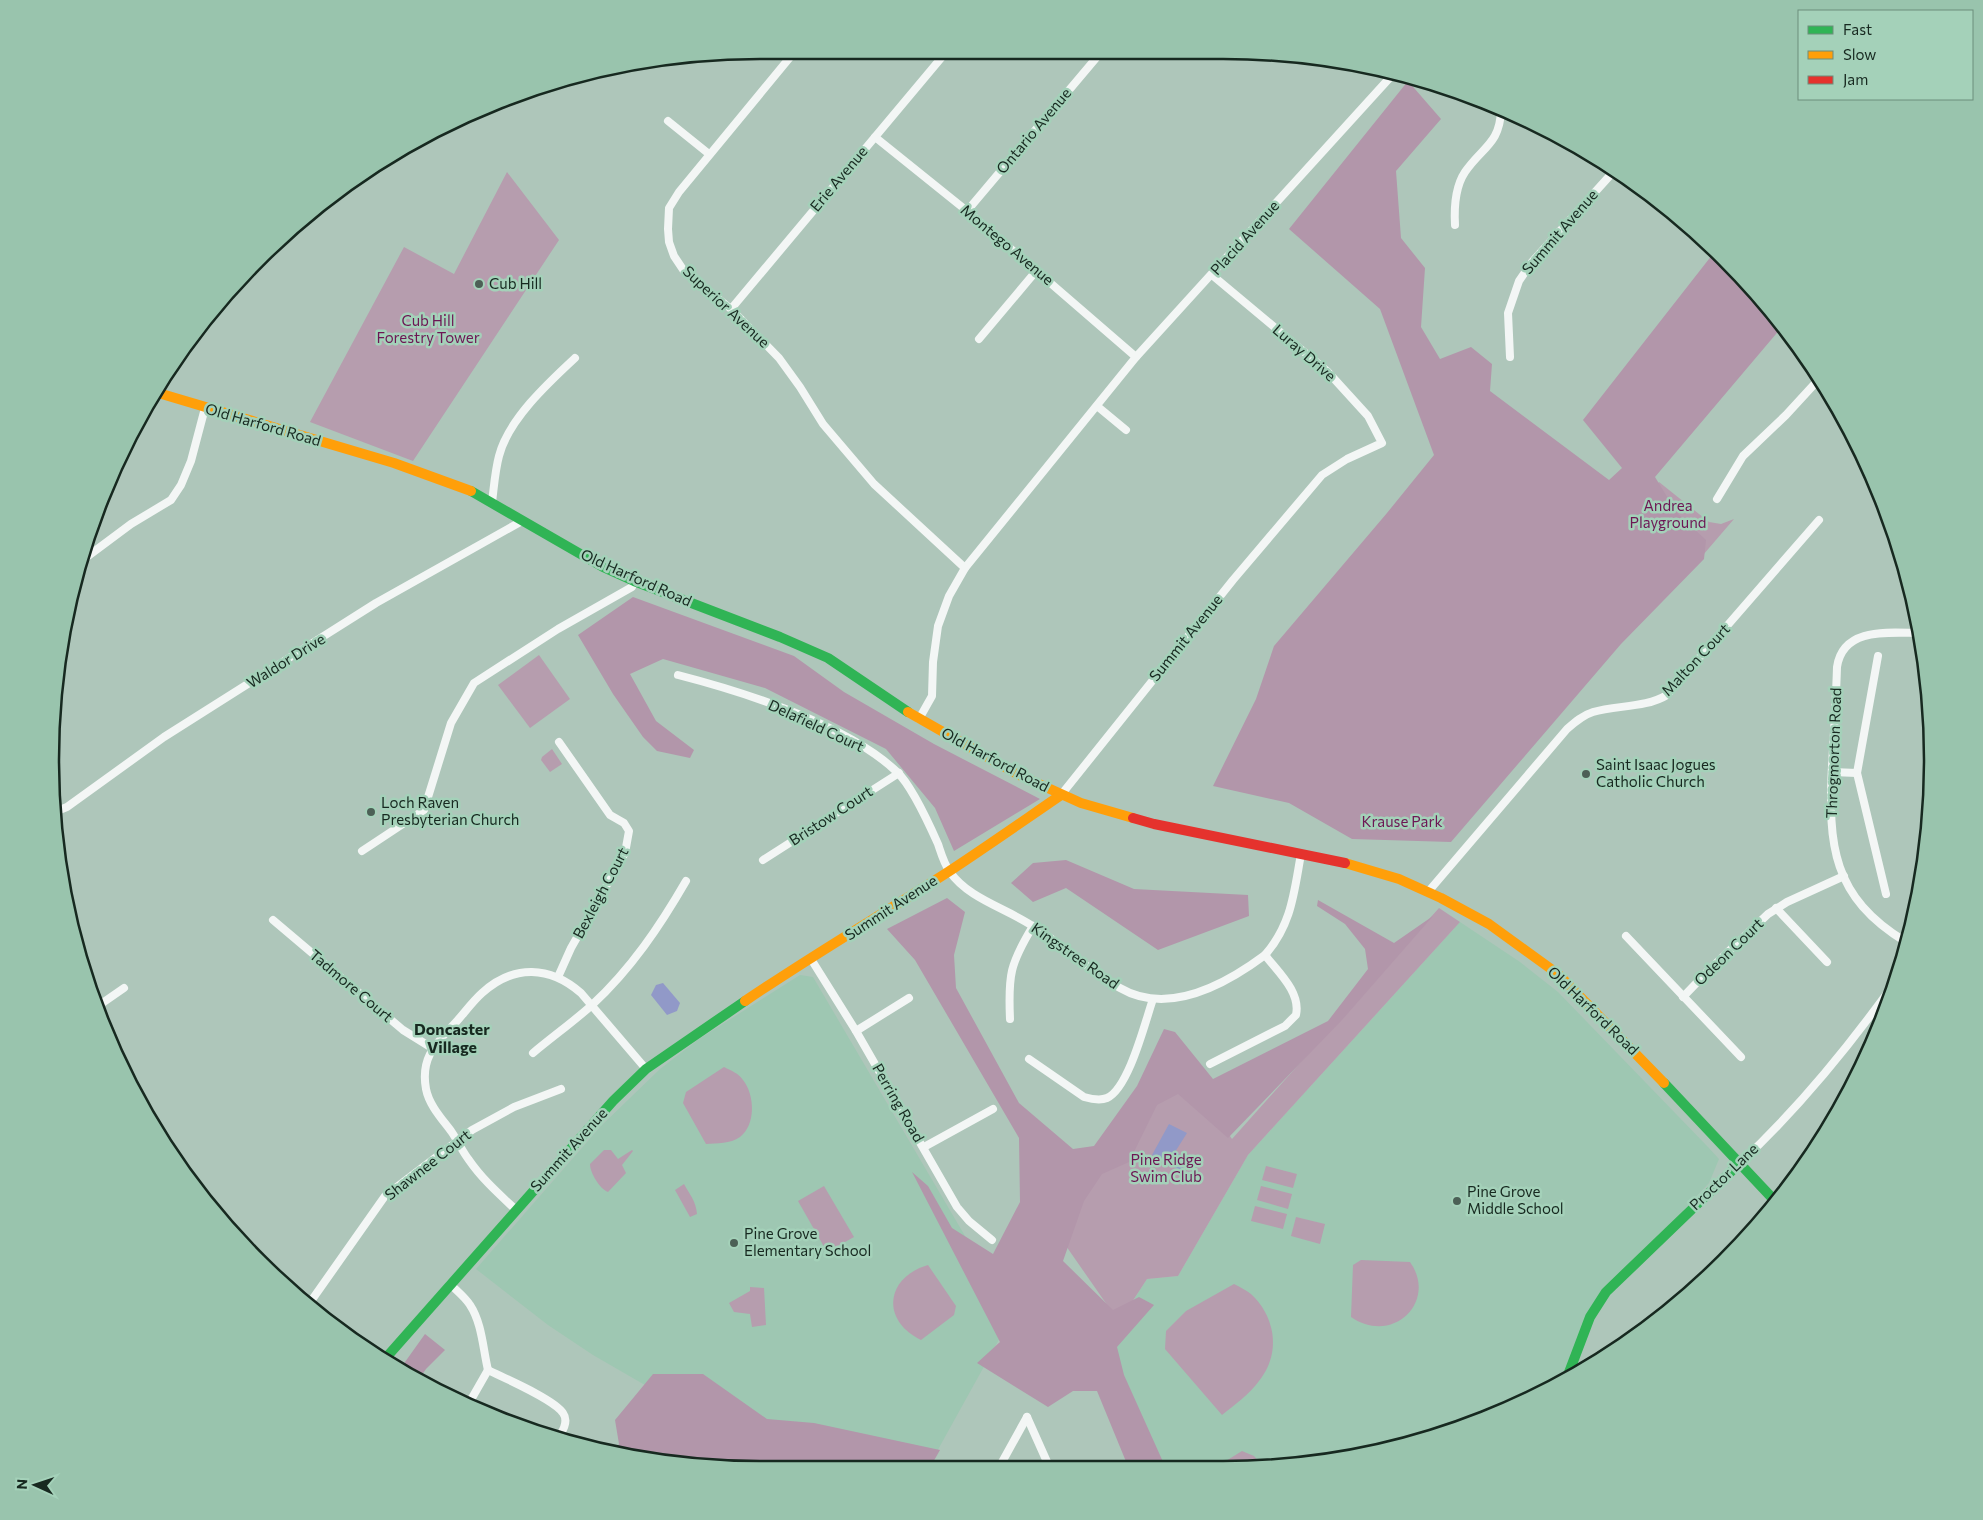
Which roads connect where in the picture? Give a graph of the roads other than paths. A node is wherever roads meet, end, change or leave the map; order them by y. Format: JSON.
{"nodes":[{"id":1,"x":789,"y":59,"type":"edge"},
{"id":2,"x":940,"y":59,"type":"edge"},
{"id":3,"x":1095,"y":59,"type":"edge"},
{"id":4,"x":1389,"y":79,"type":"edge"},
{"id":5,"x":1501,"y":116,"type":"edge"},
{"id":6,"x":668,"y":121,"type":"dead end"},
{"id":7,"x":875,"y":137,"type":"junction"},
{"id":8,"x":709,"y":154,"type":"junction"},
{"id":9,"x":1610,"y":175,"type":"edge"},
{"id":10,"x":967,"y":211,"type":"junction"},
{"id":11,"x":1455,"y":224,"type":"dead end"},
{"id":12,"x":1037,"y":270,"type":"junction"},
{"id":13,"x":1212,"y":275,"type":"junction"},
{"id":14,"x":731,"y":309,"type":"junction"},
{"id":15,"x":979,"y":339,"type":"dead end"},
{"id":16,"x":1136,"y":357,"type":"junction"},
{"id":17,"x":1510,"y":357,"type":"dead end"},
{"id":18,"x":575,"y":358,"type":"dead end"},
{"id":19,"x":1815,"y":384,"type":"edge"},
{"id":20,"x":162,"y":394,"type":"edge"},
{"id":21,"x":1097,"y":406,"type":"junction"},
{"id":22,"x":205,"y":408,"type":"junction"},
{"id":23,"x":1126,"y":430,"type":"dead end"},
{"id":24,"x":1382,"y":443,"type":"joint"},
{"id":25,"x":1717,"y":499,"type":"dead end"},
{"id":26,"x":492,"y":502,"type":"junction"},
{"id":27,"x":1819,"y":520,"type":"dead end"},
{"id":28,"x":522,"y":521,"type":"junction"},
{"id":29,"x":90,"y":555,"type":"edge"},
{"id":30,"x":965,"y":568,"type":"junction"},
{"id":31,"x":634,"y":581,"type":"junction"},
{"id":32,"x":1913,"y":633,"type":"edge"},
{"id":33,"x":1878,"y":656,"type":"dead end"},
{"id":34,"x":678,"y":675,"type":"dead end"},
{"id":35,"x":919,"y":719,"type":"junction"},
{"id":36,"x":559,"y":742,"type":"dead end"},
{"id":37,"x":1832,"y":772,"type":"junction"},
{"id":38,"x":899,"y":773,"type":"junction"},
{"id":39,"x":1857,"y":773,"type":"junction"},
{"id":40,"x":1061,"y":795,"type":"junction"},
{"id":41,"x":60,"y":809,"type":"edge"},
{"id":42,"x":362,"y":851,"type":"dead end"},
{"id":43,"x":1301,"y":854,"type":"junction"},
{"id":44,"x":763,"y":860,"type":"dead end"},
{"id":45,"x":949,"y":871,"type":"junction"},
{"id":46,"x":1844,"y":876,"type":"junction"},
{"id":47,"x":686,"y":880,"type":"dead end"},
{"id":48,"x":1428,"y":892,"type":"junction"},
{"id":49,"x":1886,"y":894,"type":"dead end"},
{"id":50,"x":1776,"y":908,"type":"junction"},
{"id":51,"x":272,"y":920,"type":"dead end"},
{"id":52,"x":1033,"y":926,"type":"junction"},
{"id":53,"x":1626,"y":936,"type":"dead end"},
{"id":54,"x":1901,"y":939,"type":"edge"},
{"id":55,"x":1266,"y":955,"type":"junction"},
{"id":56,"x":811,"y":959,"type":"junction"},
{"id":57,"x":1827,"y":962,"type":"dead end"},
{"id":58,"x":558,"y":977,"type":"junction"},
{"id":59,"x":124,"y":988,"type":"dead end"},
{"id":60,"x":1683,"y":997,"type":"junction"},
{"id":61,"x":909,"y":998,"type":"dead end"},
{"id":62,"x":1153,"y":999,"type":"junction"},
{"id":63,"x":103,"y":1003,"type":"edge"},
{"id":64,"x":1880,"y":1003,"type":"edge"},
{"id":65,"x":592,"y":1005,"type":"junction"},
{"id":66,"x":1010,"y":1019,"type":"dead end"},
{"id":67,"x":856,"y":1031,"type":"junction"},
{"id":68,"x":432,"y":1048,"type":"junction"},
{"id":69,"x":533,"y":1054,"type":"dead end"},
{"id":70,"x":1741,"y":1057,"type":"dead end"},
{"id":71,"x":1029,"y":1059,"type":"dead end"},
{"id":72,"x":1210,"y":1064,"type":"dead end"},
{"id":73,"x":646,"y":1069,"type":"junction"},
{"id":74,"x":561,"y":1089,"type":"dead end"},
{"id":75,"x":993,"y":1108,"type":"dead end"},
{"id":76,"x":458,"y":1141,"type":"junction"},
{"id":77,"x":924,"y":1147,"type":"junction"},
{"id":78,"x":1740,"y":1163,"type":"junction"},
{"id":79,"x":1771,"y":1197,"type":"edge"},
{"id":80,"x":516,"y":1210,"type":"junction"},
{"id":81,"x":992,"y":1240,"type":"dead end"},
{"id":82,"x":450,"y":1284,"type":"junction"},
{"id":83,"x":313,"y":1300,"type":"edge"},
{"id":84,"x":389,"y":1355,"type":"edge"},
{"id":85,"x":1570,"y":1369,"type":"edge"},
{"id":86,"x":488,"y":1370,"type":"junction"},
{"id":87,"x":472,"y":1399,"type":"edge"},
{"id":88,"x":562,"y":1432,"type":"edge"},
{"id":89,"x":1003,"y":1461,"type":"edge"},
{"id":90,"x":1047,"y":1461,"type":"edge"}],
"edges":[{"from":1,"to":8,"type":"street","name":"Superior Avenue"},
{"from":2,"to":7,"type":"street","name":"Erie Avenue"},
{"from":3,"to":10,"type":"street","name":"Ontario Avenue"},
{"from":4,"to":13,"type":"street","name":"Placid Avenue"},
{"from":5,"to":11,"type":"street"},
{"from":6,"to":8,"type":"street"},
{"from":7,"to":10,"type":"street","name":"Montego Avenue"},
{"from":7,"to":14,"type":"street","name":"Erie Avenue"},
{"from":8,"to":14,"type":"street","name":"Superior Avenue"},
{"from":9,"to":17,"type":"street","name":"Summit Avenue"},
{"from":10,"to":12,"type":"street","name":"Montego Avenue"},
{"from":12,"to":15,"type":"street"},
{"from":12,"to":16,"type":"street","name":"Montego Avenue"},
{"from":13,"to":16,"type":"street","name":"Placid Avenue"},
{"from":13,"to":24,"type":"street","name":"Luray Drive"},
{"from":14,"to":30,"type":"street","name":"Superior Avenue"},
{"from":16,"to":21,"type":"street","name":"Placid Avenue"},
{"from":18,"to":26,"type":"street"},
{"from":19,"to":25,"type":"street"},
{"from":20,"to":22,"type":"street","name":"Old Harford Road"},
{"from":21,"to":23,"type":"street"},
{"from":21,"to":30,"type":"street","name":"Placid Avenue"},
{"from":22,"to":26,"type":"street","name":"Old Harford Road"},
{"from":22,"to":29,"type":"street"},
{"from":24,"to":40,"type":"street","name":"Summit Avenue"},
{"from":26,"to":28,"type":"street","name":"Old Harford Road"},
{"from":27,"to":48,"type":"street","name":"Malton Court"},
{"from":28,"to":31,"type":"street","name":"Old Harford Road"},
{"from":28,"to":41,"type":"street","name":"Waldor Drive"},
{"from":30,"to":35,"type":"street","name":"Placid Avenue"},
{"from":31,"to":35,"type":"street","name":"Old Harford Road"},
{"from":31,"to":42,"type":"street"},
{"from":32,"to":37,"type":"street","name":"Throgmorton Road"},
{"from":33,"to":39,"type":"street"},
{"from":34,"to":38,"type":"street","name":"Delafield Court"},
{"from":35,"to":40,"type":"street","name":"Old Harford Road"},
{"from":36,"to":58,"type":"street","name":"Bexleigh Court"},
{"from":37,"to":39,"type":"street"},
{"from":37,"to":46,"type":"street","name":"Throgmorton Road"},
{"from":38,"to":44,"type":"street","name":"Bristow Court"},
{"from":38,"to":45,"type":"street","name":"Delafield Court"},
{"from":39,"to":49,"type":"street"},
{"from":40,"to":43,"type":"street","name":"Old Harford Road"},
{"from":40,"to":45,"type":"street","name":"Summit Avenue"},
{"from":43,"to":48,"type":"street","name":"Old Harford Road"},
{"from":43,"to":55,"type":"street"},
{"from":45,"to":52,"type":"street","name":"Kingstree Road"},
{"from":45,"to":56,"type":"street","name":"Summit Avenue"},
{"from":46,"to":50,"type":"street","name":"Odeon Court"},
{"from":46,"to":54,"type":"street","name":"Throgmorton Road"},
{"from":47,"to":65,"type":"street"},
{"from":48,"to":78,"type":"street","name":"Old Harford Road"},
{"from":50,"to":57,"type":"street","name":"Odeon Court"},
{"from":50,"to":60,"type":"street","name":"Odeon Court"},
{"from":51,"to":68,"type":"street","name":"Tadmore Court"},
{"from":52,"to":62,"type":"street","name":"Kingstree Road"},
{"from":52,"to":66,"type":"street"},
{"from":53,"to":60,"type":"street","name":"Odeon Court"},
{"from":55,"to":62,"type":"street","name":"Kingstree Road"},
{"from":55,"to":72,"type":"street"},
{"from":56,"to":67,"type":"street","name":"Perring Road"},
{"from":56,"to":73,"type":"street","name":"Summit Avenue"},
{"from":58,"to":65,"type":"street"},
{"from":58,"to":68,"type":"street"},
{"from":59,"to":63,"type":"street"},
{"from":60,"to":70,"type":"street","name":"Odeon Court"},
{"from":61,"to":67,"type":"street"},
{"from":62,"to":71,"type":"street"},
{"from":64,"to":78,"type":"street","name":"Proctor Lane"},
{"from":65,"to":69,"type":"street"},
{"from":65,"to":73,"type":"street"},
{"from":67,"to":77,"type":"street","name":"Perring Road"},
{"from":68,"to":76,"type":"street"},
{"from":73,"to":80,"type":"street","name":"Summit Avenue"},
{"from":74,"to":76,"type":"street","name":"Shawnee Court"},
{"from":75,"to":77,"type":"street"},
{"from":76,"to":80,"type":"street"},
{"from":76,"to":83,"type":"street","name":"Shawnee Court"},
{"from":77,"to":81,"type":"street","name":"Perring Road"},
{"from":78,"to":79,"type":"street","name":"Old Harford Road"},
{"from":78,"to":85,"type":"street","name":"Proctor Lane"},
{"from":80,"to":82,"type":"street","name":"Summit Avenue"},
{"from":82,"to":84,"type":"street","name":"Summit Avenue"},
{"from":82,"to":86,"type":"street"},
{"from":86,"to":87,"type":"street"},
{"from":86,"to":88,"type":"street"},
{"from":89,"to":90,"type":"street"}]}
